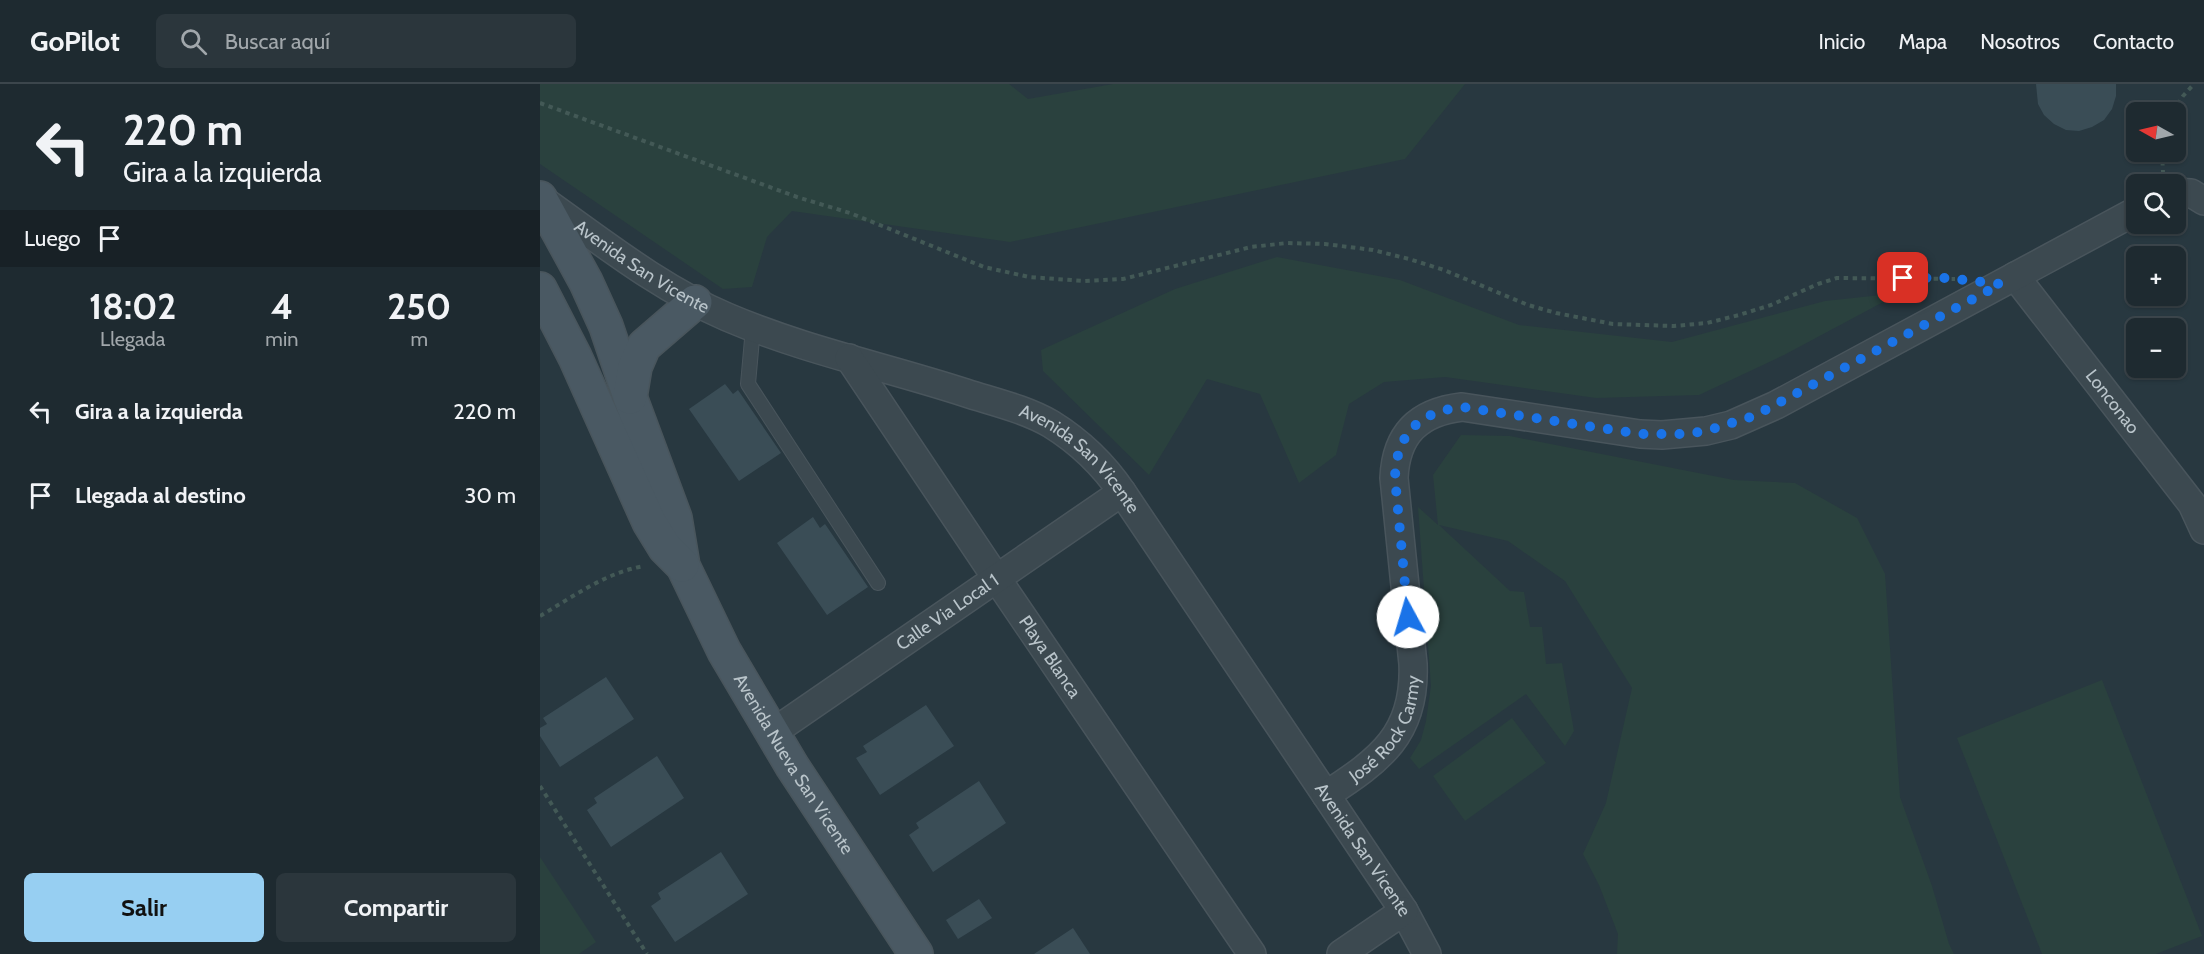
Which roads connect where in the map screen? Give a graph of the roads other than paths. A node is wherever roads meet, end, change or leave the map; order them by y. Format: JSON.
{"nodes":[{"id":1,"x":540,"y":198,"type":"edge"},
{"id":2,"x":2126,"y":216,"type":"edge"},
{"id":3,"x":2008,"y":280,"type":"junction"},
{"id":4,"x":540,"y":290,"type":"edge"},
{"id":5,"x":695,"y":302,"type":"junction"},
{"id":6,"x":753,"y":328,"type":"junction"},
{"id":7,"x":849,"y":358,"type":"junction"},
{"id":8,"x":630,"y":397,"type":"junction"},
{"id":9,"x":1122,"y":492,"type":"junction"},
{"id":10,"x":2198,"y":501,"type":"edge"},
{"id":11,"x":2204,"y":530,"type":"edge"},
{"id":12,"x":683,"y":566,"type":"junction"},
{"id":13,"x":997,"y":579,"type":"junction"},
{"id":14,"x":878,"y":583,"type":"dead end"},
{"id":15,"x":772,"y":733,"type":"junction"},
{"id":16,"x":1326,"y":795,"type":"junction"},
{"id":17,"x":1404,"y":911,"type":"junction"},
{"id":18,"x":916,"y":954,"type":"edge"},
{"id":19,"x":1252,"y":954,"type":"edge"},
{"id":20,"x":1341,"y":954,"type":"edge"},
{"id":21,"x":1426,"y":954,"type":"edge"}],
"edges":[{"from":1,"to":5,"type":"street","name":"Avenida San Vicente"},
{"from":1,"to":8,"type":"street","name":"Avenida Nueva San Vicente"},
{"from":2,"to":3,"type":"street","name":"José Rock Carmy"},
{"from":3,"to":10,"type":"street","name":"Lonconao"},
{"from":3,"to":16,"type":"street","name":"José Rock Carmy"},
{"from":4,"to":12,"type":"street","name":"Avenida Nueva San Vicente"},
{"from":5,"to":6,"type":"street","name":"Avenida San Vicente"},
{"from":5,"to":8,"type":"street"},
{"from":6,"to":7,"type":"street","name":"Avenida San Vicente"},
{"from":6,"to":14,"type":"lane"},
{"from":7,"to":9,"type":"street","name":"Avenida San Vicente"},
{"from":7,"to":13,"type":"street","name":"Playa Blanca"},
{"from":8,"to":12,"type":"street","name":"Avenida Nueva San Vicente"},
{"from":9,"to":13,"type":"street","name":"Calle Via Local 1"},
{"from":9,"to":16,"type":"street","name":"Avenida San Vicente"},
{"from":10,"to":11,"type":"street","name":"Lonconao"},
{"from":12,"to":15,"type":"street","name":"Avenida Nueva San Vicente"},
{"from":13,"to":15,"type":"street","name":"Calle Via Local 1"},
{"from":13,"to":19,"type":"street","name":"Playa Blanca"},
{"from":15,"to":18,"type":"street","name":"Avenida Nueva San Vicente"},
{"from":16,"to":17,"type":"street","name":"Avenida San Vicente"},
{"from":17,"to":20,"type":"street"},
{"from":17,"to":21,"type":"street","name":"Avenida San Vicente"}]}
